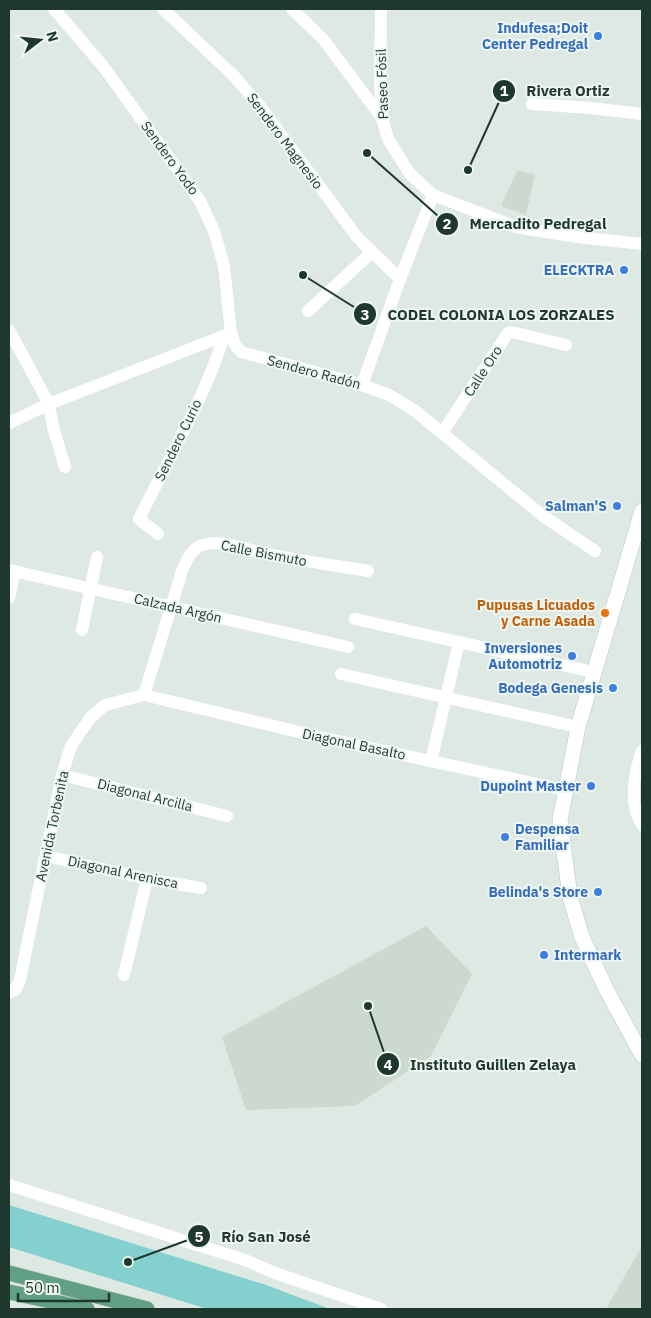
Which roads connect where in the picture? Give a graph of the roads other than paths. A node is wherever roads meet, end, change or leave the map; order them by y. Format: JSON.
{"nodes":[{"id":1,"x":54,"y":9,"type":"edge"},
{"id":2,"x":163,"y":9,"type":"edge"},
{"id":3,"x":292,"y":9,"type":"edge"},
{"id":4,"x":381,"y":9,"type":"edge"},
{"id":5,"x":532,"y":104,"type":"dead end"},
{"id":6,"x":642,"y":114,"type":"edge"},
{"id":7,"x":382,"y":118,"type":"junction"},
{"id":8,"x":433,"y":195,"type":"junction"},
{"id":9,"x":642,"y":244,"type":"edge"},
{"id":10,"x":372,"y":252,"type":"junction"},
{"id":11,"x":400,"y":279,"type":"junction"},
{"id":12,"x":308,"y":311,"type":"dead end"},
{"id":13,"x":9,"y":330,"type":"edge"},
{"id":14,"x":228,"y":335,"type":"junction"},
{"id":15,"x":566,"y":345,"type":"dead end"},
{"id":16,"x":362,"y":385,"type":"junction"},
{"id":17,"x":49,"y":404,"type":"junction"},
{"id":18,"x":9,"y":423,"type":"edge"},
{"id":19,"x":442,"y":433,"type":"junction"},
{"id":20,"x":65,"y":467,"type":"dead end"},
{"id":21,"x":642,"y":511,"type":"edge"},
{"id":22,"x":158,"y":534,"type":"dead end"},
{"id":23,"x":595,"y":551,"type":"dead end"},
{"id":24,"x":96,"y":557,"type":"dead end"},
{"id":25,"x":12,"y":571,"type":"edge"},
{"id":26,"x":368,"y":571,"type":"dead end"},
{"id":27,"x":90,"y":588,"type":"junction"},
{"id":28,"x":9,"y":598,"type":"edge"},
{"id":29,"x":171,"y":606,"type":"junction"},
{"id":30,"x":355,"y":619,"type":"dead end"},
{"id":31,"x":82,"y":630,"type":"dead end"},
{"id":32,"x":459,"y":642,"type":"junction"},
{"id":33,"x":348,"y":647,"type":"dead end"},
{"id":34,"x":593,"y":672,"type":"junction"},
{"id":35,"x":341,"y":674,"type":"dead end"},
{"id":36,"x":144,"y":695,"type":"junction"},
{"id":37,"x":446,"y":698,"type":"junction"},
{"id":38,"x":578,"y":727,"type":"junction"},
{"id":39,"x":642,"y":751,"type":"edge"},
{"id":40,"x":431,"y":761,"type":"junction"},
{"id":41,"x":62,"y":775,"type":"junction"},
{"id":42,"x":565,"y":790,"type":"junction"},
{"id":43,"x":227,"y":816,"type":"dead end"},
{"id":44,"x":642,"y":825,"type":"edge"},
{"id":45,"x":46,"y":856,"type":"junction"},
{"id":46,"x":147,"y":879,"type":"junction"},
{"id":47,"x":201,"y":888,"type":"dead end"},
{"id":48,"x":124,"y":975,"type":"dead end"},
{"id":49,"x":9,"y":993,"type":"edge"},
{"id":50,"x":642,"y":1055,"type":"edge"},
{"id":51,"x":9,"y":1185,"type":"edge"},
{"id":52,"x":9,"y":1273,"type":"edge"},
{"id":53,"x":9,"y":1292,"type":"edge"},
{"id":54,"x":87,"y":1309,"type":"edge"},
{"id":55,"x":147,"y":1309,"type":"edge"},
{"id":56,"x":381,"y":1309,"type":"edge"}],
"edges":[{"from":1,"to":14,"type":"street","name":"Sendero Yodo"},
{"from":2,"to":10,"type":"street","name":"Sendero Magnesio"},
{"from":3,"to":7,"type":"street"},
{"from":4,"to":7,"type":"street","name":"Paseo Fósil"},
{"from":5,"to":6,"type":"street"},
{"from":7,"to":8,"type":"street","name":"Paseo Fósil"},
{"from":8,"to":9,"type":"street","name":"Paseo Fósil"},
{"from":8,"to":11,"type":"street"},
{"from":10,"to":11,"type":"street","name":"Sendero Magnesio"},
{"from":10,"to":12,"type":"street"},
{"from":11,"to":16,"type":"street"},
{"from":13,"to":17,"type":"street"},
{"from":14,"to":16,"type":"street","name":"Sendero Radón"},
{"from":14,"to":17,"type":"street"},
{"from":14,"to":22,"type":"street","name":"Sendero Curio"},
{"from":15,"to":19,"type":"street","name":"Calle Oro"},
{"from":16,"to":19,"type":"street","name":"Sendero Radón"},
{"from":17,"to":18,"type":"street"},
{"from":17,"to":20,"type":"street"},
{"from":19,"to":23,"type":"street","name":"Sendero Radón"},
{"from":21,"to":34,"type":"main road"},
{"from":24,"to":27,"type":"street"},
{"from":25,"to":27,"type":"street","name":"Calzada Argón"},
{"from":25,"to":28,"type":"street"},
{"from":26,"to":29,"type":"street","name":"Calle Bismuto"},
{"from":27,"to":29,"type":"street","name":"Calzada Argón"},
{"from":27,"to":31,"type":"street"},
{"from":29,"to":33,"type":"street","name":"Calzada Argón"},
{"from":29,"to":36,"type":"street","name":"Calle Bismuto"},
{"from":30,"to":32,"type":"street"},
{"from":32,"to":34,"type":"street"},
{"from":32,"to":37,"type":"street"},
{"from":34,"to":38,"type":"main road"},
{"from":35,"to":37,"type":"street"},
{"from":36,"to":40,"type":"street","name":"Diagonal Basalto"},
{"from":36,"to":41,"type":"street","name":"Avenida Torbenita"},
{"from":37,"to":38,"type":"street"},
{"from":37,"to":40,"type":"street"},
{"from":38,"to":42,"type":"main road"},
{"from":39,"to":44,"type":"street"},
{"from":40,"to":42,"type":"street","name":"Diagonal Basalto"},
{"from":41,"to":43,"type":"street","name":"Diagonal Arcilla"},
{"from":41,"to":45,"type":"street","name":"Avenida Torbenita"},
{"from":42,"to":50,"type":"main road"},
{"from":45,"to":46,"type":"street","name":"Diagonal Arenisca"},
{"from":45,"to":49,"type":"street","name":"Avenida Torbenita"},
{"from":46,"to":47,"type":"street","name":"Diagonal Arenisca"},
{"from":46,"to":48,"type":"street"},
{"from":51,"to":56,"type":"street"},
{"from":52,"to":55,"type":"main road"},
{"from":53,"to":54,"type":"main road"}]}
